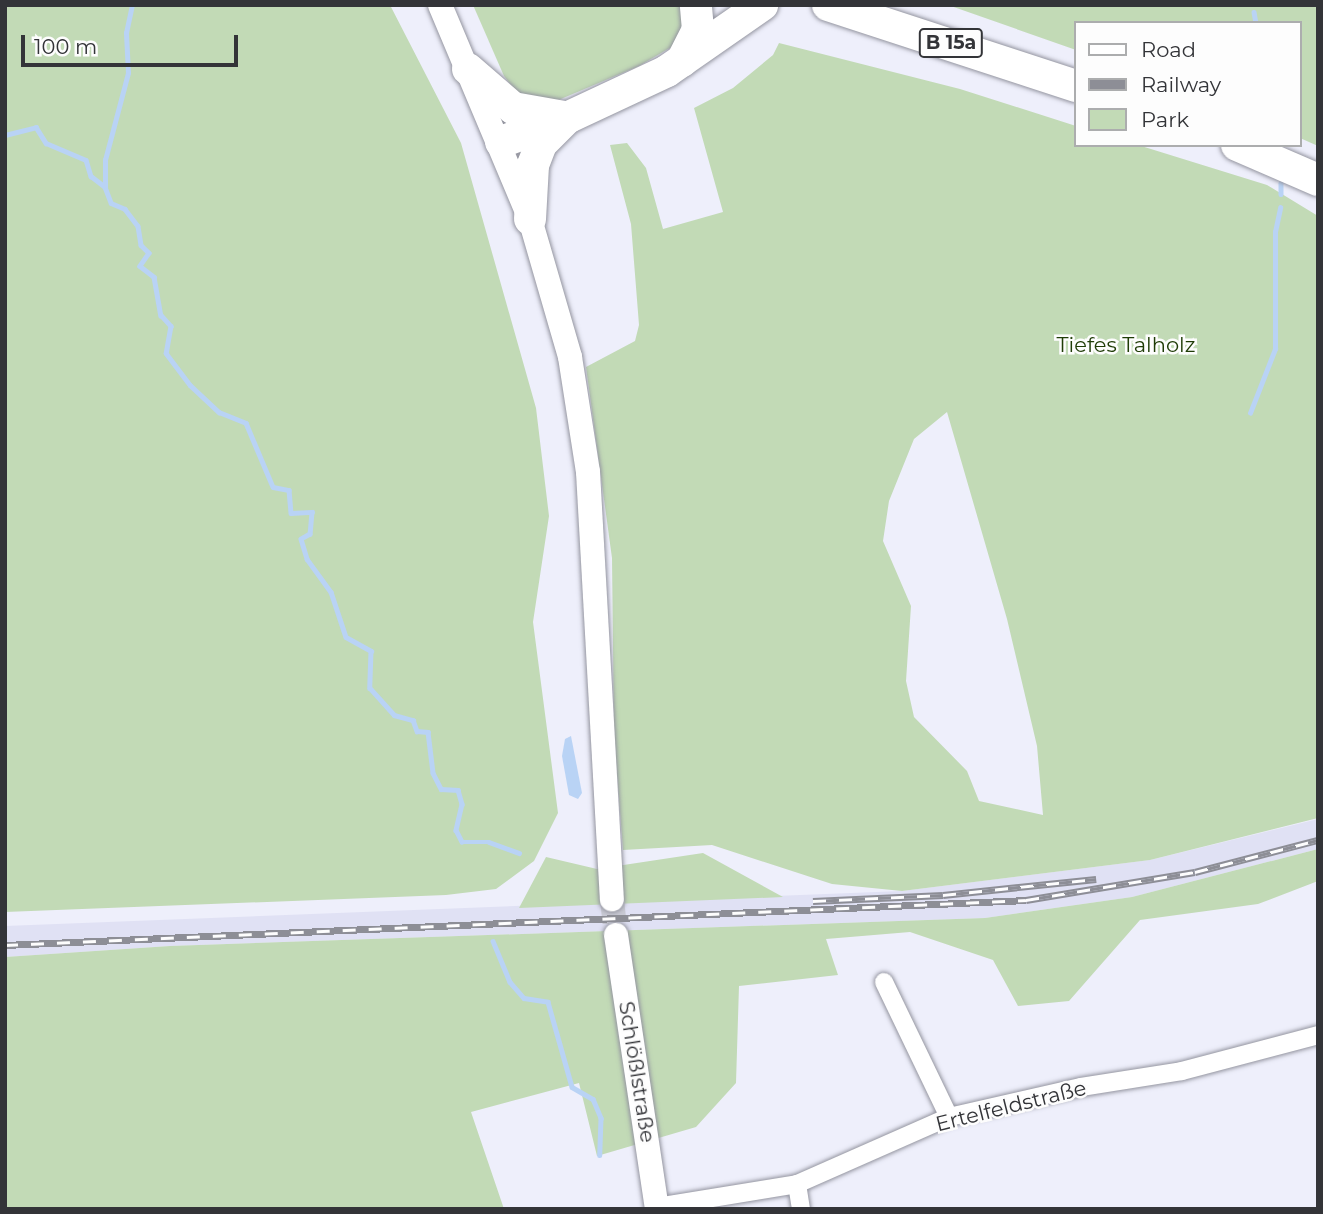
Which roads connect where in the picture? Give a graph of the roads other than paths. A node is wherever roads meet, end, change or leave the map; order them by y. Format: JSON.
{"nodes":[{"id":1,"x":440,"y":5,"type":"edge"},
{"id":2,"x":696,"y":5,"type":"edge"},
{"id":3,"x":762,"y":5,"type":"edge"},
{"id":4,"x":828,"y":5,"type":"edge"},
{"id":5,"x":682,"y":61,"type":"junction"},
{"id":6,"x":468,"y":69,"type":"junction"},
{"id":7,"x":1074,"y":85,"type":"edge"},
{"id":8,"x":569,"y":117,"type":"junction"},
{"id":9,"x":501,"y":142,"type":"junction"},
{"id":10,"x":1242,"y":147,"type":"edge"},
{"id":11,"x":1318,"y":180,"type":"edge"},
{"id":12,"x":530,"y":219,"type":"junction"},
{"id":13,"x":612,"y":899,"type":"tunnel mouth"},
{"id":14,"x":616,"y":935,"type":"tunnel mouth"},
{"id":15,"x":884,"y":982,"type":"dead end"},
{"id":16,"x":1318,"y":1035,"type":"edge"},
{"id":17,"x":949,"y":1117,"type":"junction"},
{"id":18,"x":797,"y":1184,"type":"junction"},
{"id":19,"x":657,"y":1208,"type":"edge"},
{"id":20,"x":801,"y":1209,"type":"edge"}],
"edges":[{"from":1,"to":6,"type":"street"},
{"from":2,"to":5,"type":"highway"},
{"from":3,"to":5,"type":"highway"},
{"from":4,"to":7,"type":"highway","number":"B 15a"},
{"from":5,"to":8,"type":"highway"},
{"from":6,"to":8,"type":"highway"},
{"from":6,"to":9,"type":"street"},
{"from":8,"to":9,"type":"highway"},
{"from":8,"to":12,"type":"highway"},
{"from":9,"to":12,"type":"street"},
{"from":10,"to":11,"type":"highway"},
{"from":12,"to":13,"type":"street"},
{"from":14,"to":19,"type":"street","name":"Schlößlstraße"},
{"from":15,"to":17,"type":"street"},
{"from":16,"to":17,"type":"street","name":"Ertelfeldstraße"},
{"from":17,"to":18,"type":"street","name":"Ertelfeldstraße"},
{"from":18,"to":19,"type":"street","name":"Ertelfeldstraße"},
{"from":18,"to":20,"type":"street"}]}
